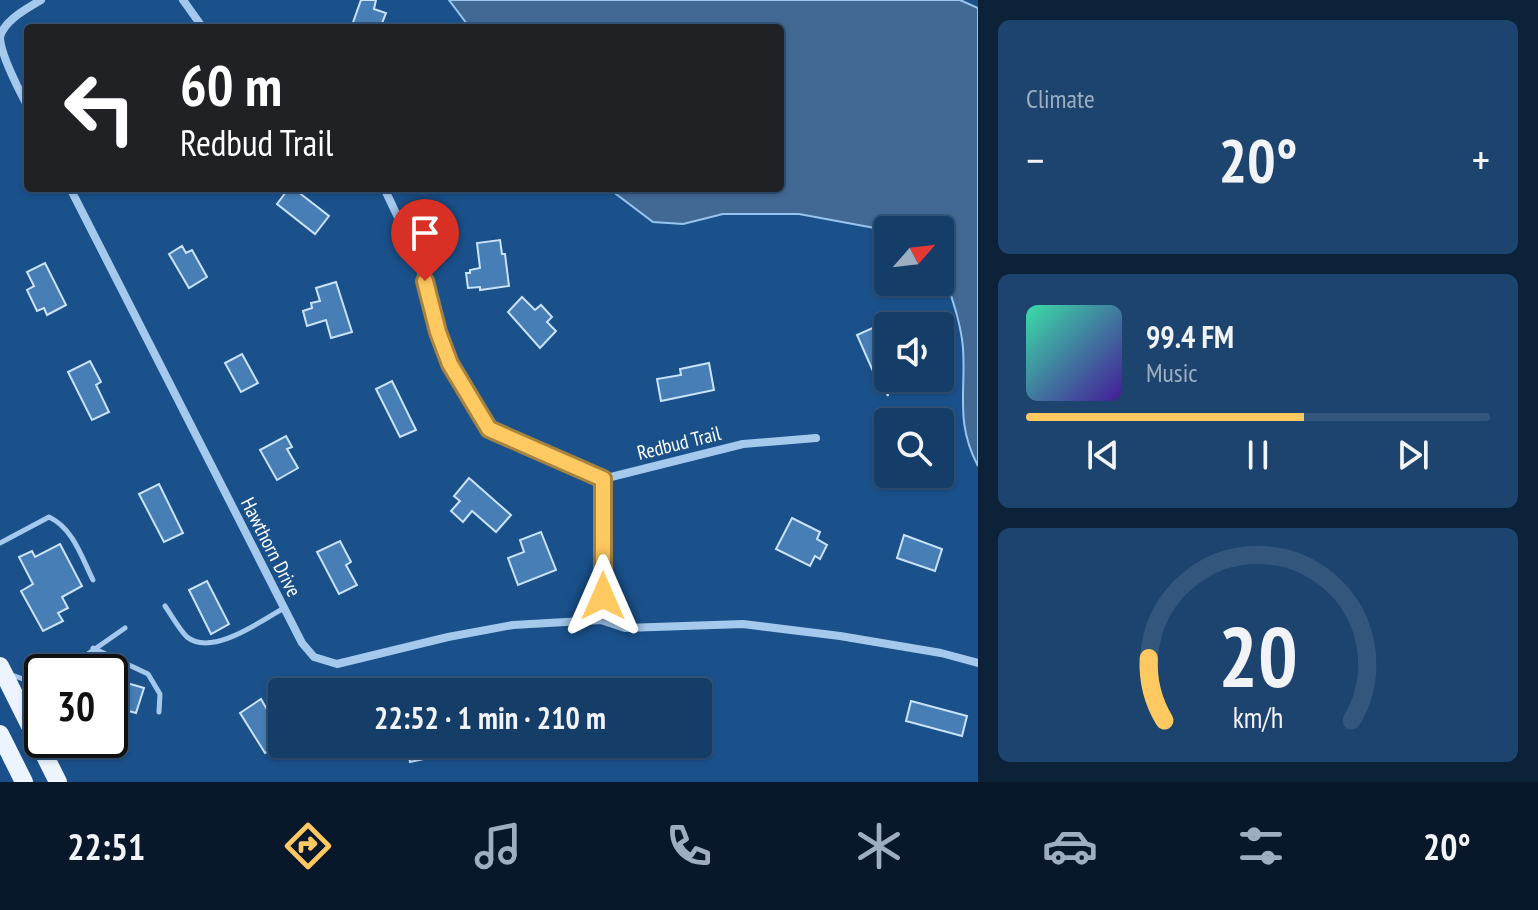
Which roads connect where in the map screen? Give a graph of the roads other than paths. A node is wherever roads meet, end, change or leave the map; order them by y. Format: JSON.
{"nodes":[{"id":1,"x":41,"y":0,"type":"edge"},
{"id":2,"x":183,"y":0,"type":"edge"},
{"id":3,"x":200,"y":24,"type":"edge"},
{"id":4,"x":24,"y":98,"type":"edge"},
{"id":5,"x":72,"y":192,"type":"edge"},
{"id":6,"x":386,"y":192,"type":"edge"},
{"id":7,"x":816,"y":438,"type":"dead end"},
{"id":8,"x":603,"y":479,"type":"junction"},
{"id":9,"x":0,"y":543,"type":"edge"},
{"id":10,"x":93,"y":580,"type":"dead end"},
{"id":11,"x":165,"y":606,"type":"dead end"},
{"id":12,"x":284,"y":608,"type":"junction"},
{"id":13,"x":601,"y":620,"type":"junction"},
{"id":14,"x":125,"y":628,"type":"dead end"},
{"id":15,"x":93,"y":648,"type":"junction"},
{"id":16,"x":85,"y":654,"type":"edge"},
{"id":17,"x":978,"y":663,"type":"edge"},
{"id":18,"x":1,"y":669,"type":"edge"},
{"id":19,"x":24,"y":679,"type":"edge"},
{"id":20,"x":159,"y":712,"type":"dead end"},
{"id":21,"x":24,"y":713,"type":"edge"},
{"id":22,"x":0,"y":734,"type":"edge"},
{"id":23,"x":46,"y":758,"type":"edge"},
{"id":24,"x":24,"y":782,"type":"edge"},
{"id":25,"x":58,"y":782,"type":"edge"}],
"edges":[{"from":1,"to":4,"type":"street"},
{"from":2,"to":3,"type":"street"},
{"from":5,"to":12,"type":"street","name":"Hawthorn Drive"},
{"from":6,"to":8,"type":"street"},
{"from":7,"to":8,"type":"street","name":"Redbud Trail"},
{"from":8,"to":13,"type":"street"},
{"from":9,"to":10,"type":"lane"},
{"from":11,"to":12,"type":"lane"},
{"from":12,"to":13,"type":"street","name":"Hawthorn Drive"},
{"from":13,"to":17,"type":"street","name":"Hawthorn Drive"},
{"from":14,"to":15,"type":"lane"},
{"from":15,"to":16,"type":"lane"},
{"from":15,"to":20,"type":"lane"},
{"from":18,"to":19,"type":"lane"},
{"from":18,"to":21,"type":"main road"},
{"from":22,"to":24,"type":"main road"},
{"from":23,"to":25,"type":"main road"}]}
